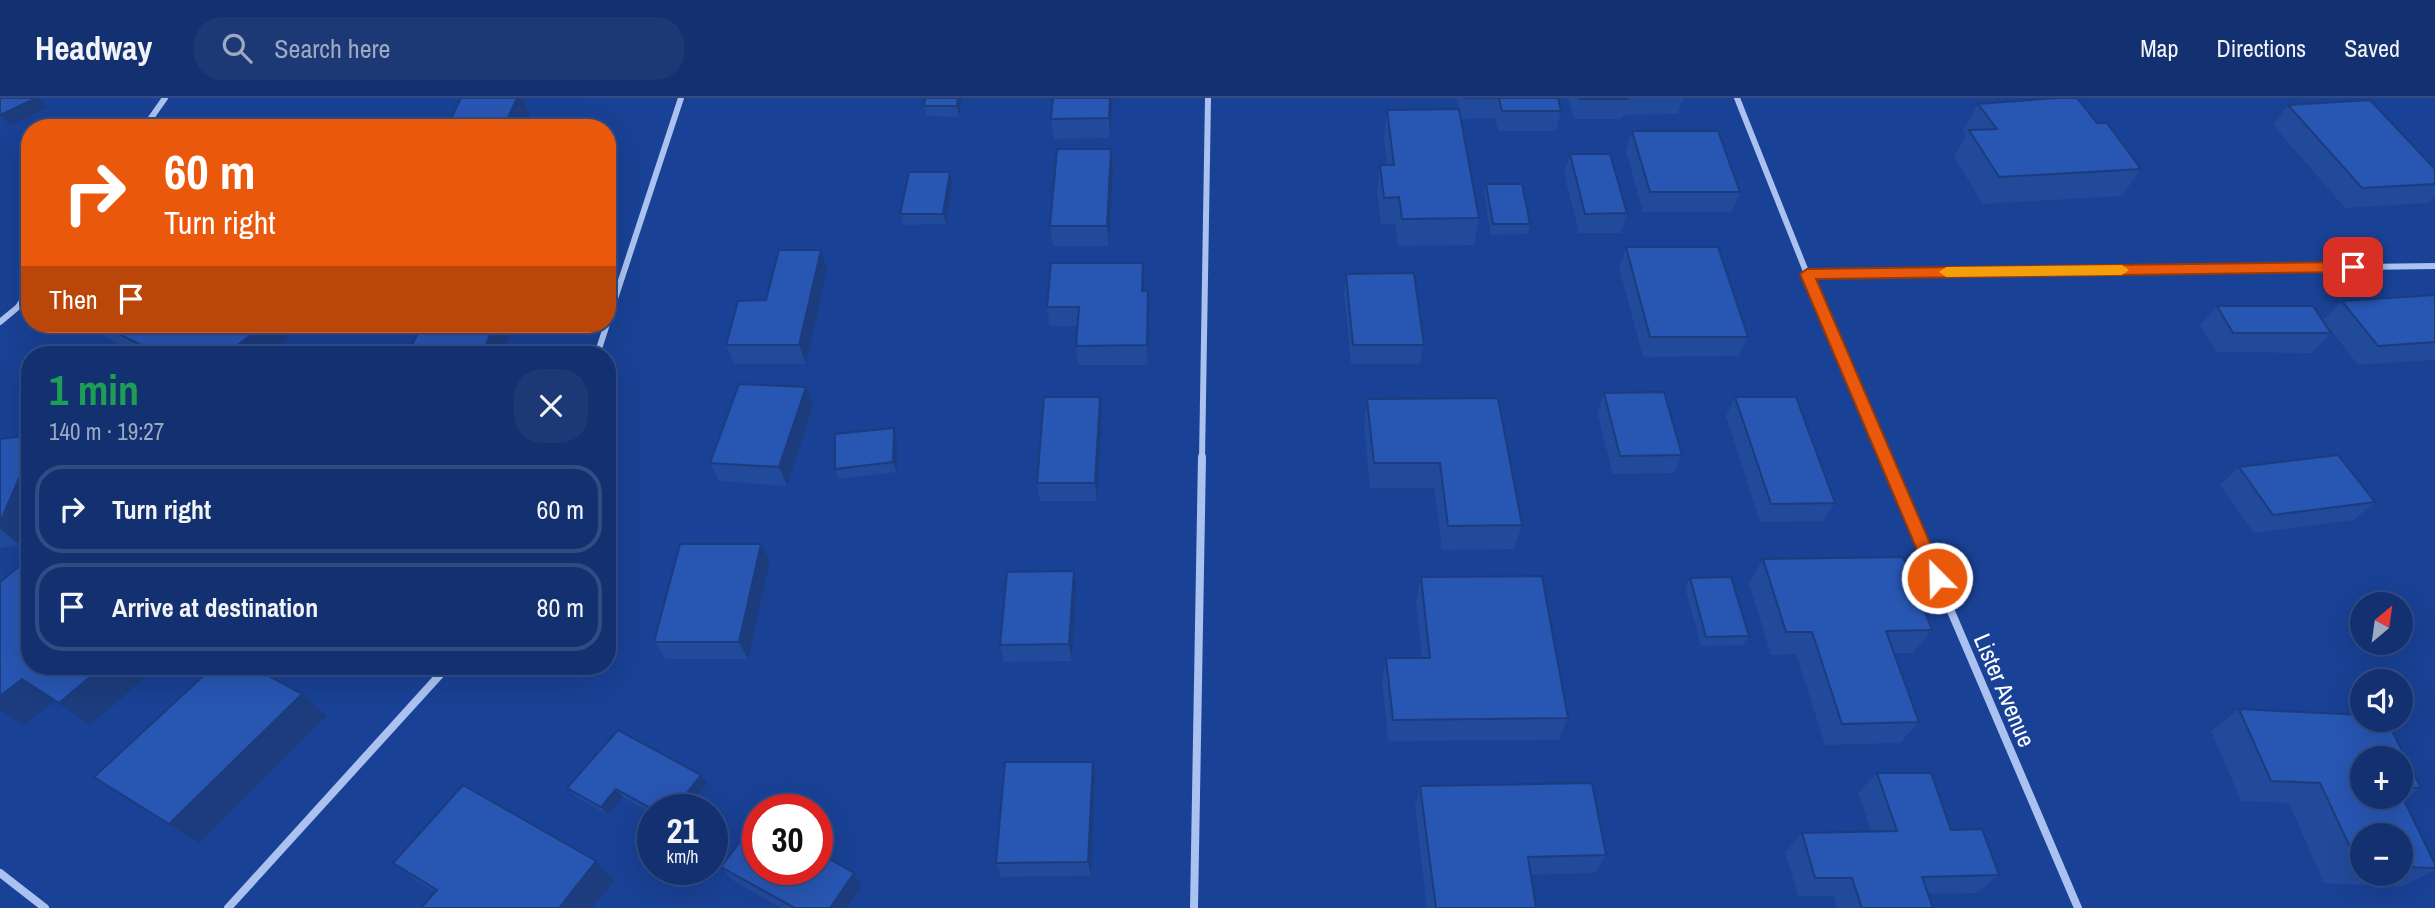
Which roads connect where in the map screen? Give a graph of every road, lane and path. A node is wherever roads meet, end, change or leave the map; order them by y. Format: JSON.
{"nodes":[{"id":1,"x":165,"y":98,"type":"edge"},
{"id":2,"x":681,"y":98,"type":"edge"},
{"id":3,"x":1208,"y":98,"type":"edge"},
{"id":4,"x":1737,"y":98,"type":"edge"},
{"id":5,"x":150,"y":119,"type":"edge"},
{"id":6,"x":2435,"y":266,"type":"edge"},
{"id":7,"x":1807,"y":274,"type":"junction"},
{"id":8,"x":616,"y":297,"type":"edge"},
{"id":9,"x":21,"y":303,"type":"edge"},
{"id":10,"x":0,"y":322,"type":"edge"},
{"id":11,"x":440,"y":675,"type":"edge"},
{"id":12,"x":0,"y":873,"type":"edge"},
{"id":13,"x":45,"y":908,"type":"edge"},
{"id":14,"x":228,"y":908,"type":"edge"},
{"id":15,"x":1194,"y":908,"type":"edge"},
{"id":16,"x":2078,"y":908,"type":"edge"}],
"edges":[{"from":1,"to":5,"type":"street"},
{"from":2,"to":8,"type":"street"},
{"from":3,"to":15,"type":"street"},
{"from":4,"to":7,"type":"street","name":"Lister Avenue"},
{"from":6,"to":7,"type":"street"},
{"from":7,"to":16,"type":"street","name":"Lister Avenue"},
{"from":9,"to":10,"type":"street"},
{"from":11,"to":14,"type":"street"},
{"from":12,"to":13,"type":"street"}]}
